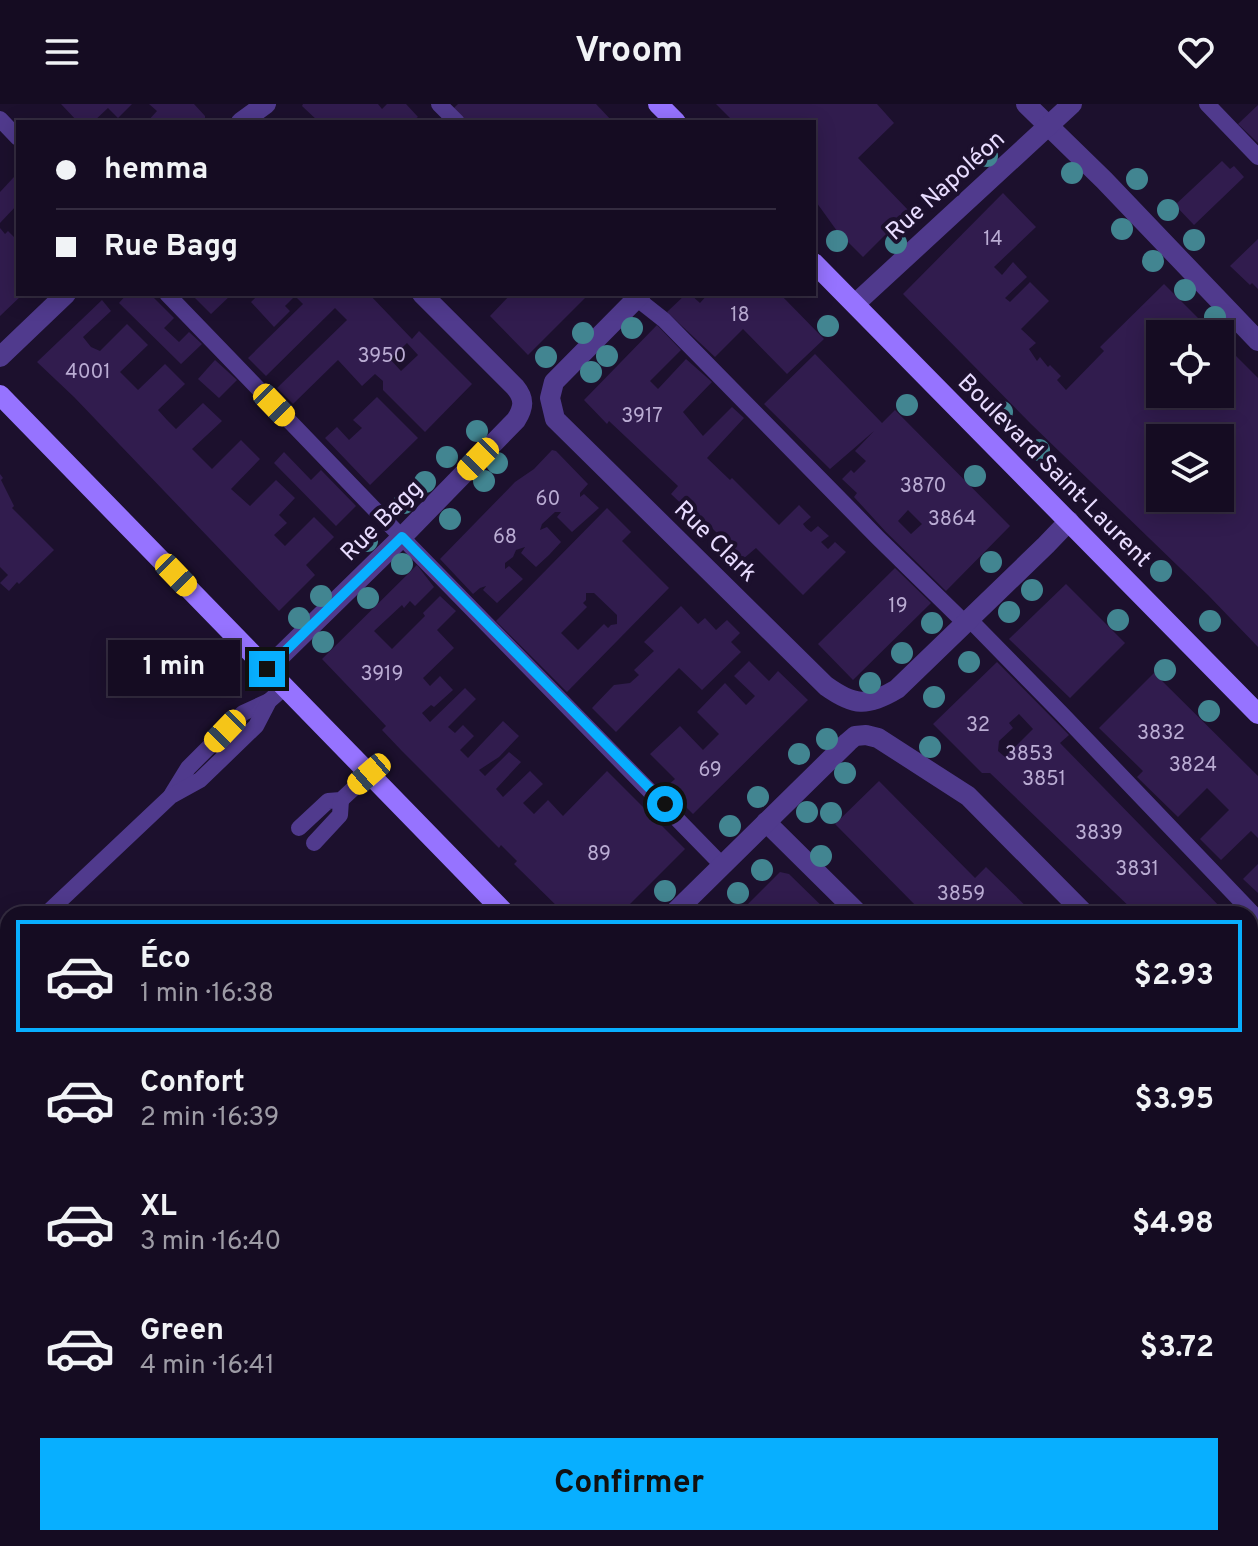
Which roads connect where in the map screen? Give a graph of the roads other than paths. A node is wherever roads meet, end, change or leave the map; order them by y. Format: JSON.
{"nodes":[{"id":1,"x":266,"y":104,"type":"edge"},
{"id":2,"x":439,"y":104,"type":"edge"},
{"id":3,"x":658,"y":104,"type":"edge"},
{"id":4,"x":1026,"y":104,"type":"edge"},
{"id":5,"x":1072,"y":104,"type":"edge"},
{"id":6,"x":1207,"y":104,"type":"edge"},
{"id":7,"x":242,"y":117,"type":"edge"},
{"id":8,"x":0,"y":119,"type":"edge"},
{"id":9,"x":455,"y":120,"type":"edge"},
{"id":10,"x":674,"y":120,"type":"edge"},
{"id":11,"x":1048,"y":125,"type":"junction"},
{"id":12,"x":16,"y":136,"type":"edge"},
{"id":13,"x":1258,"y":157,"type":"edge"},
{"id":14,"x":816,"y":265,"type":"edge"},
{"id":15,"x":64,"y":296,"type":"edge"},
{"id":16,"x":169,"y":296,"type":"edge"},
{"id":17,"x":424,"y":296,"type":"edge"},
{"id":18,"x":636,"y":296,"type":"edge"},
{"id":19,"x":855,"y":304,"type":"junction"},
{"id":20,"x":1258,"y":341,"type":"edge"},
{"id":21,"x":0,"y":357,"type":"edge"},
{"id":22,"x":0,"y":395,"type":"edge"},
{"id":23,"x":1069,"y":521,"type":"junction"},
{"id":24,"x":402,"y":537,"type":"junction"},
{"id":25,"x":967,"y":621,"type":"junction"},
{"id":26,"x":267,"y":669,"type":"junction"},
{"id":27,"x":285,"y":687,"type":"junction"},
{"id":28,"x":1258,"y":714,"type":"edge"},
{"id":29,"x":369,"y":774,"type":"junction"},
{"id":30,"x":341,"y":800,"type":"junction"},
{"id":31,"x":766,"y":822,"type":"junction"},
{"id":32,"x":299,"y":828,"type":"dead end"},
{"id":33,"x":314,"y":843,"type":"dead end"},
{"id":34,"x":722,"y":865,"type":"junction"},
{"id":35,"x":54,"y":906,"type":"edge"},
{"id":36,"x":498,"y":906,"type":"edge"},
{"id":37,"x":681,"y":906,"type":"edge"},
{"id":38,"x":851,"y":906,"type":"edge"},
{"id":39,"x":1077,"y":906,"type":"edge"},
{"id":40,"x":1246,"y":906,"type":"edge"}],
"edges":[{"from":1,"to":7,"type":"street"},
{"from":2,"to":9,"type":"lane"},
{"from":3,"to":10,"type":"main road"},
{"from":4,"to":11,"type":"street"},
{"from":5,"to":11,"type":"street","name":"Rue Napoléon"},
{"from":6,"to":13,"type":"lane"},
{"from":8,"to":12,"type":"lane"},
{"from":11,"to":19,"type":"street","name":"Rue Napoléon"},
{"from":11,"to":20,"type":"street"},
{"from":14,"to":19,"type":"main road","name":"Boulevard Saint-Laurent"},
{"from":15,"to":21,"type":"street"},
{"from":16,"to":24,"type":"lane"},
{"from":17,"to":24,"type":"street","name":"Rue Bagg"},
{"from":18,"to":25,"type":"lane"},
{"from":18,"to":25,"type":"street","name":"Rue Clark"},
{"from":19,"to":23,"type":"main road","name":"Boulevard Saint-Laurent"},
{"from":22,"to":26,"type":"main road"},
{"from":23,"to":25,"type":"street"},
{"from":23,"to":28,"type":"main road","name":"Boulevard Saint-Laurent"},
{"from":24,"to":26,"type":"street","name":"Rue Bagg"},
{"from":24,"to":34,"type":"lane"},
{"from":25,"to":40,"type":"lane"},
{"from":26,"to":27,"type":"main road"},
{"from":27,"to":29,"type":"main road"},
{"from":27,"to":35,"type":"lane"},
{"from":29,"to":30,"type":"lane"},
{"from":29,"to":36,"type":"main road"},
{"from":30,"to":32,"type":"lane"},
{"from":30,"to":33,"type":"lane"},
{"from":31,"to":34,"type":"street"},
{"from":31,"to":38,"type":"street"},
{"from":31,"to":39,"type":"street"},
{"from":34,"to":37,"type":"street"}]}
